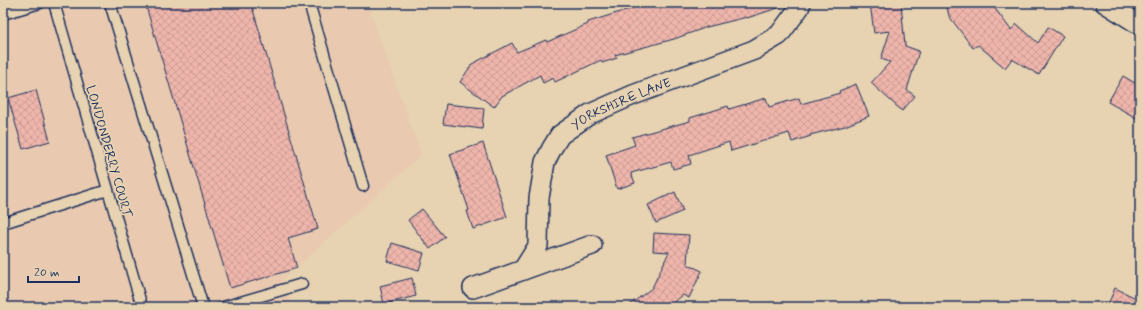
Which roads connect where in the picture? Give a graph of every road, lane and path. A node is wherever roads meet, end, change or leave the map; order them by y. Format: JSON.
{"nodes":[{"id":1,"x":40,"y":3,"type":"edge"},
{"id":2,"x":54,"y":3,"type":"edge"},
{"id":3,"x":110,"y":3,"type":"edge"},
{"id":4,"x":309,"y":3,"type":"edge"},
{"id":5,"x":801,"y":3,"type":"edge"},
{"id":6,"x":1106,"y":3,"type":"edge"},
{"id":7,"x":3,"y":14,"type":"edge"},
{"id":8,"x":1140,"y":26,"type":"edge"},
{"id":9,"x":363,"y":186,"type":"dead end"},
{"id":10,"x":108,"y":190,"type":"junction"},
{"id":11,"x":3,"y":222,"type":"edge"},
{"id":12,"x":592,"y":246,"type":"dead end"},
{"id":13,"x":524,"y":270,"type":"junction"},
{"id":14,"x":302,"y":284,"type":"dead end"},
{"id":15,"x":473,"y":288,"type":"dead end"},
{"id":16,"x":142,"y":307,"type":"edge"},
{"id":17,"x":203,"y":307,"type":"edge"},
{"id":18,"x":223,"y":307,"type":"edge"}],
"edges":[{"from":1,"to":7,"type":"lane"},
{"from":2,"to":10,"type":"lane","name":"LONDONDERRY COURT"},
{"from":3,"to":17,"type":"lane"},
{"from":4,"to":9,"type":"lane"},
{"from":5,"to":13,"type":"street","name":"YORKSHIRE LANE"},
{"from":6,"to":8,"type":"street"},
{"from":10,"to":11,"type":"lane"},
{"from":10,"to":16,"type":"lane","name":"LONDONDERRY COURT"},
{"from":12,"to":13,"type":"street"},
{"from":13,"to":15,"type":"street"},
{"from":14,"to":18,"type":"lane"}]}
